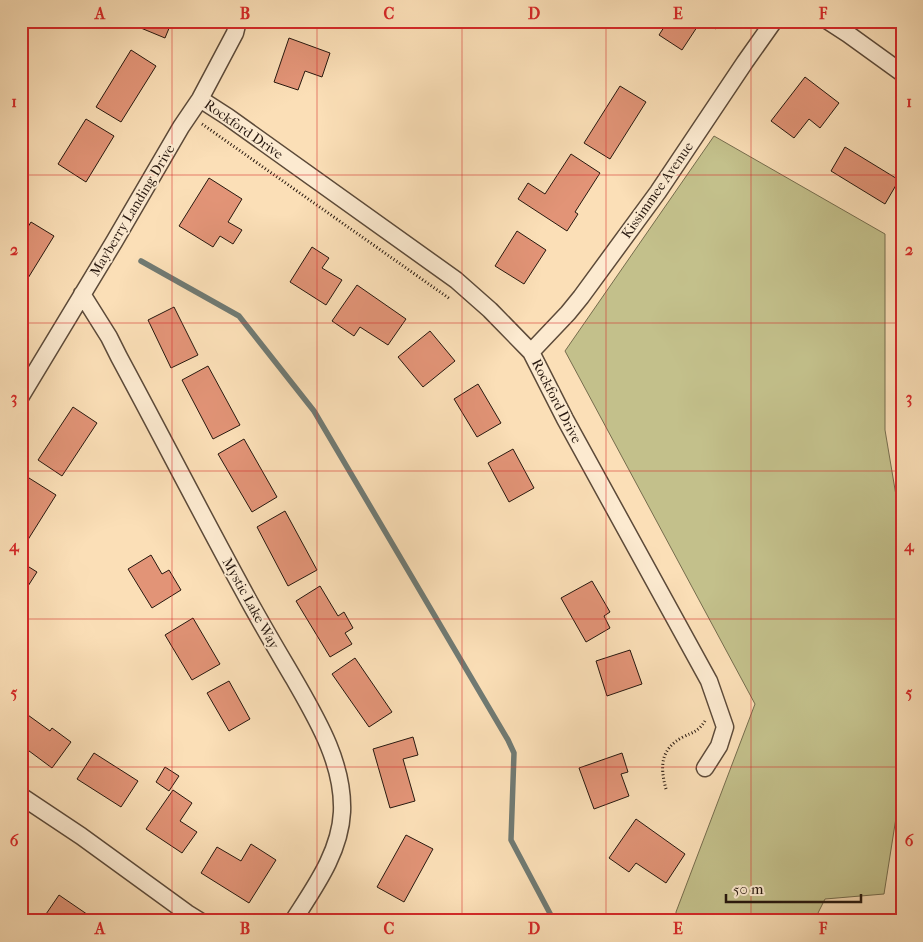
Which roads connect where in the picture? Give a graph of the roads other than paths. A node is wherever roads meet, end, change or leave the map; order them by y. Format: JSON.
{"nodes":[{"id":1,"x":238,"y":21,"type":"edge"},
{"id":2,"x":774,"y":21,"type":"edge"},
{"id":3,"x":828,"y":21,"type":"edge"},
{"id":4,"x":902,"y":73,"type":"edge"},
{"id":5,"x":200,"y":99,"type":"junction"},
{"id":6,"x":82,"y":294,"type":"junction"},
{"id":7,"x":531,"y":352,"type":"junction"},
{"id":8,"x":21,"y":396,"type":"edge"},
{"id":9,"x":705,"y":768,"type":"dead end"},
{"id":10,"x":21,"y":796,"type":"edge"},
{"id":11,"x":200,"y":921,"type":"edge"},
{"id":12,"x":292,"y":921,"type":"edge"}],
"edges":[{"from":1,"to":5,"type":"street","name":"Mayberry Landing Drive"},
{"from":2,"to":7,"type":"street","name":"Kissimmee Avenue"},
{"from":3,"to":4,"type":"street"},
{"from":5,"to":6,"type":"street","name":"Mayberry Landing Drive"},
{"from":5,"to":7,"type":"street","name":"Rockford Drive"},
{"from":6,"to":8,"type":"street","name":"Mayberry Landing Drive"},
{"from":6,"to":12,"type":"street","name":"Mystic Lake Way"},
{"from":7,"to":9,"type":"street","name":"Rockford Drive"},
{"from":10,"to":11,"type":"street"}]}
